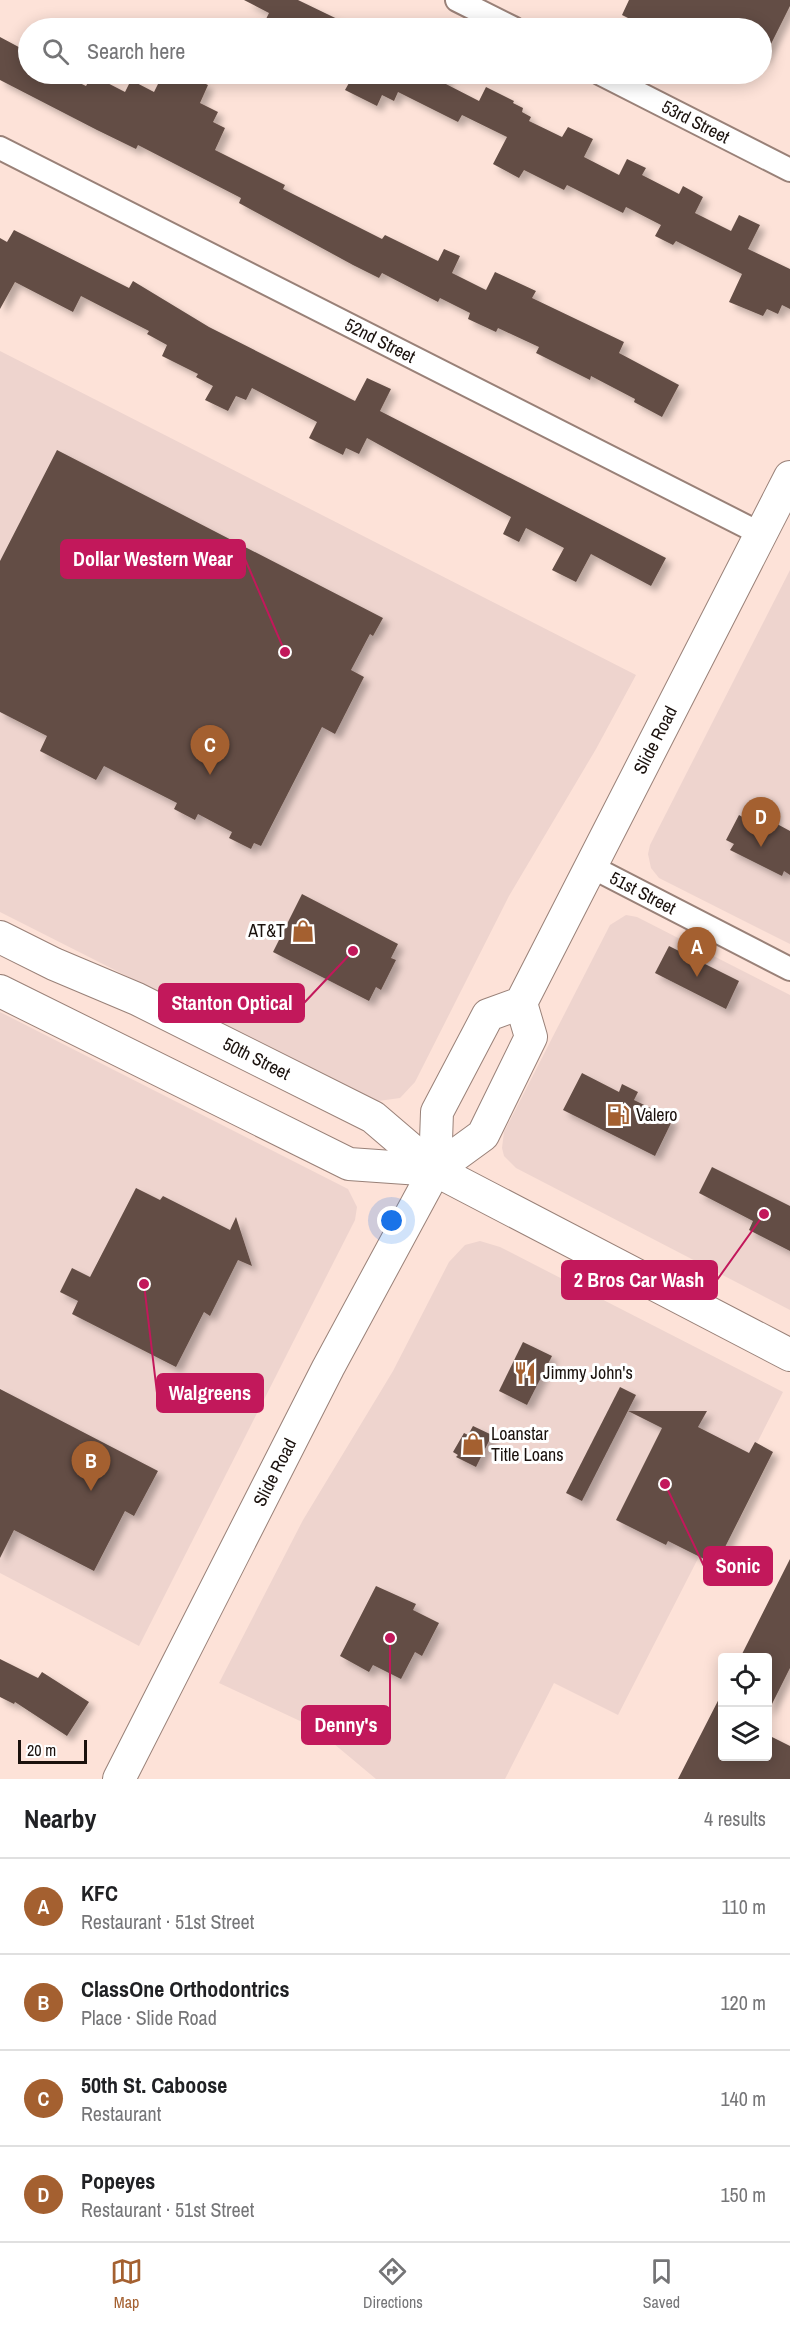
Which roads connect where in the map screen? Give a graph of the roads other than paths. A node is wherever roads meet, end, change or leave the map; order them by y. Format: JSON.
{"nodes":[{"id":1,"x":457,"y":0,"type":"edge"},
{"id":2,"x":493,"y":18,"type":"edge"},
{"id":3,"x":621,"y":84,"type":"edge"},
{"id":4,"x":0,"y":148,"type":"edge"},
{"id":5,"x":790,"y":170,"type":"edge"},
{"id":6,"x":790,"y":477,"type":"edge"},
{"id":7,"x":761,"y":534,"type":"junction"},
{"id":8,"x":592,"y":867,"type":"junction"},
{"id":9,"x":0,"y":937,"type":"edge"},
{"id":10,"x":790,"y":969,"type":"edge"},
{"id":11,"x":0,"y":991,"type":"edge"},
{"id":12,"x":521,"y":1003,"type":"junction"},
{"id":13,"x":435,"y":1170,"type":"junction"},
{"id":14,"x":790,"y":1354,"type":"edge"},
{"id":15,"x":119,"y":1779,"type":"edge"}],
"edges":[{"from":1,"to":2,"type":"street"},
{"from":3,"to":5,"type":"street","name":"53rd Street"},
{"from":4,"to":7,"type":"street","name":"52nd Street"},
{"from":6,"to":7,"type":"main road","name":"Slide Road"},
{"from":7,"to":8,"type":"main road","name":"Slide Road"},
{"from":8,"to":10,"type":"street","name":"51st Street"},
{"from":8,"to":12,"type":"main road","name":"Slide Road"},
{"from":9,"to":13,"type":"main road","name":"50th Street"},
{"from":11,"to":13,"type":"main road","name":"50th Street"},
{"from":12,"to":13,"type":"main road","name":"Slide Road"},
{"from":12,"to":13,"type":"main road","name":"Slide Road"},
{"from":13,"to":14,"type":"main road","name":"50th Street"},
{"from":13,"to":15,"type":"main road","name":"Slide Road"}]}
